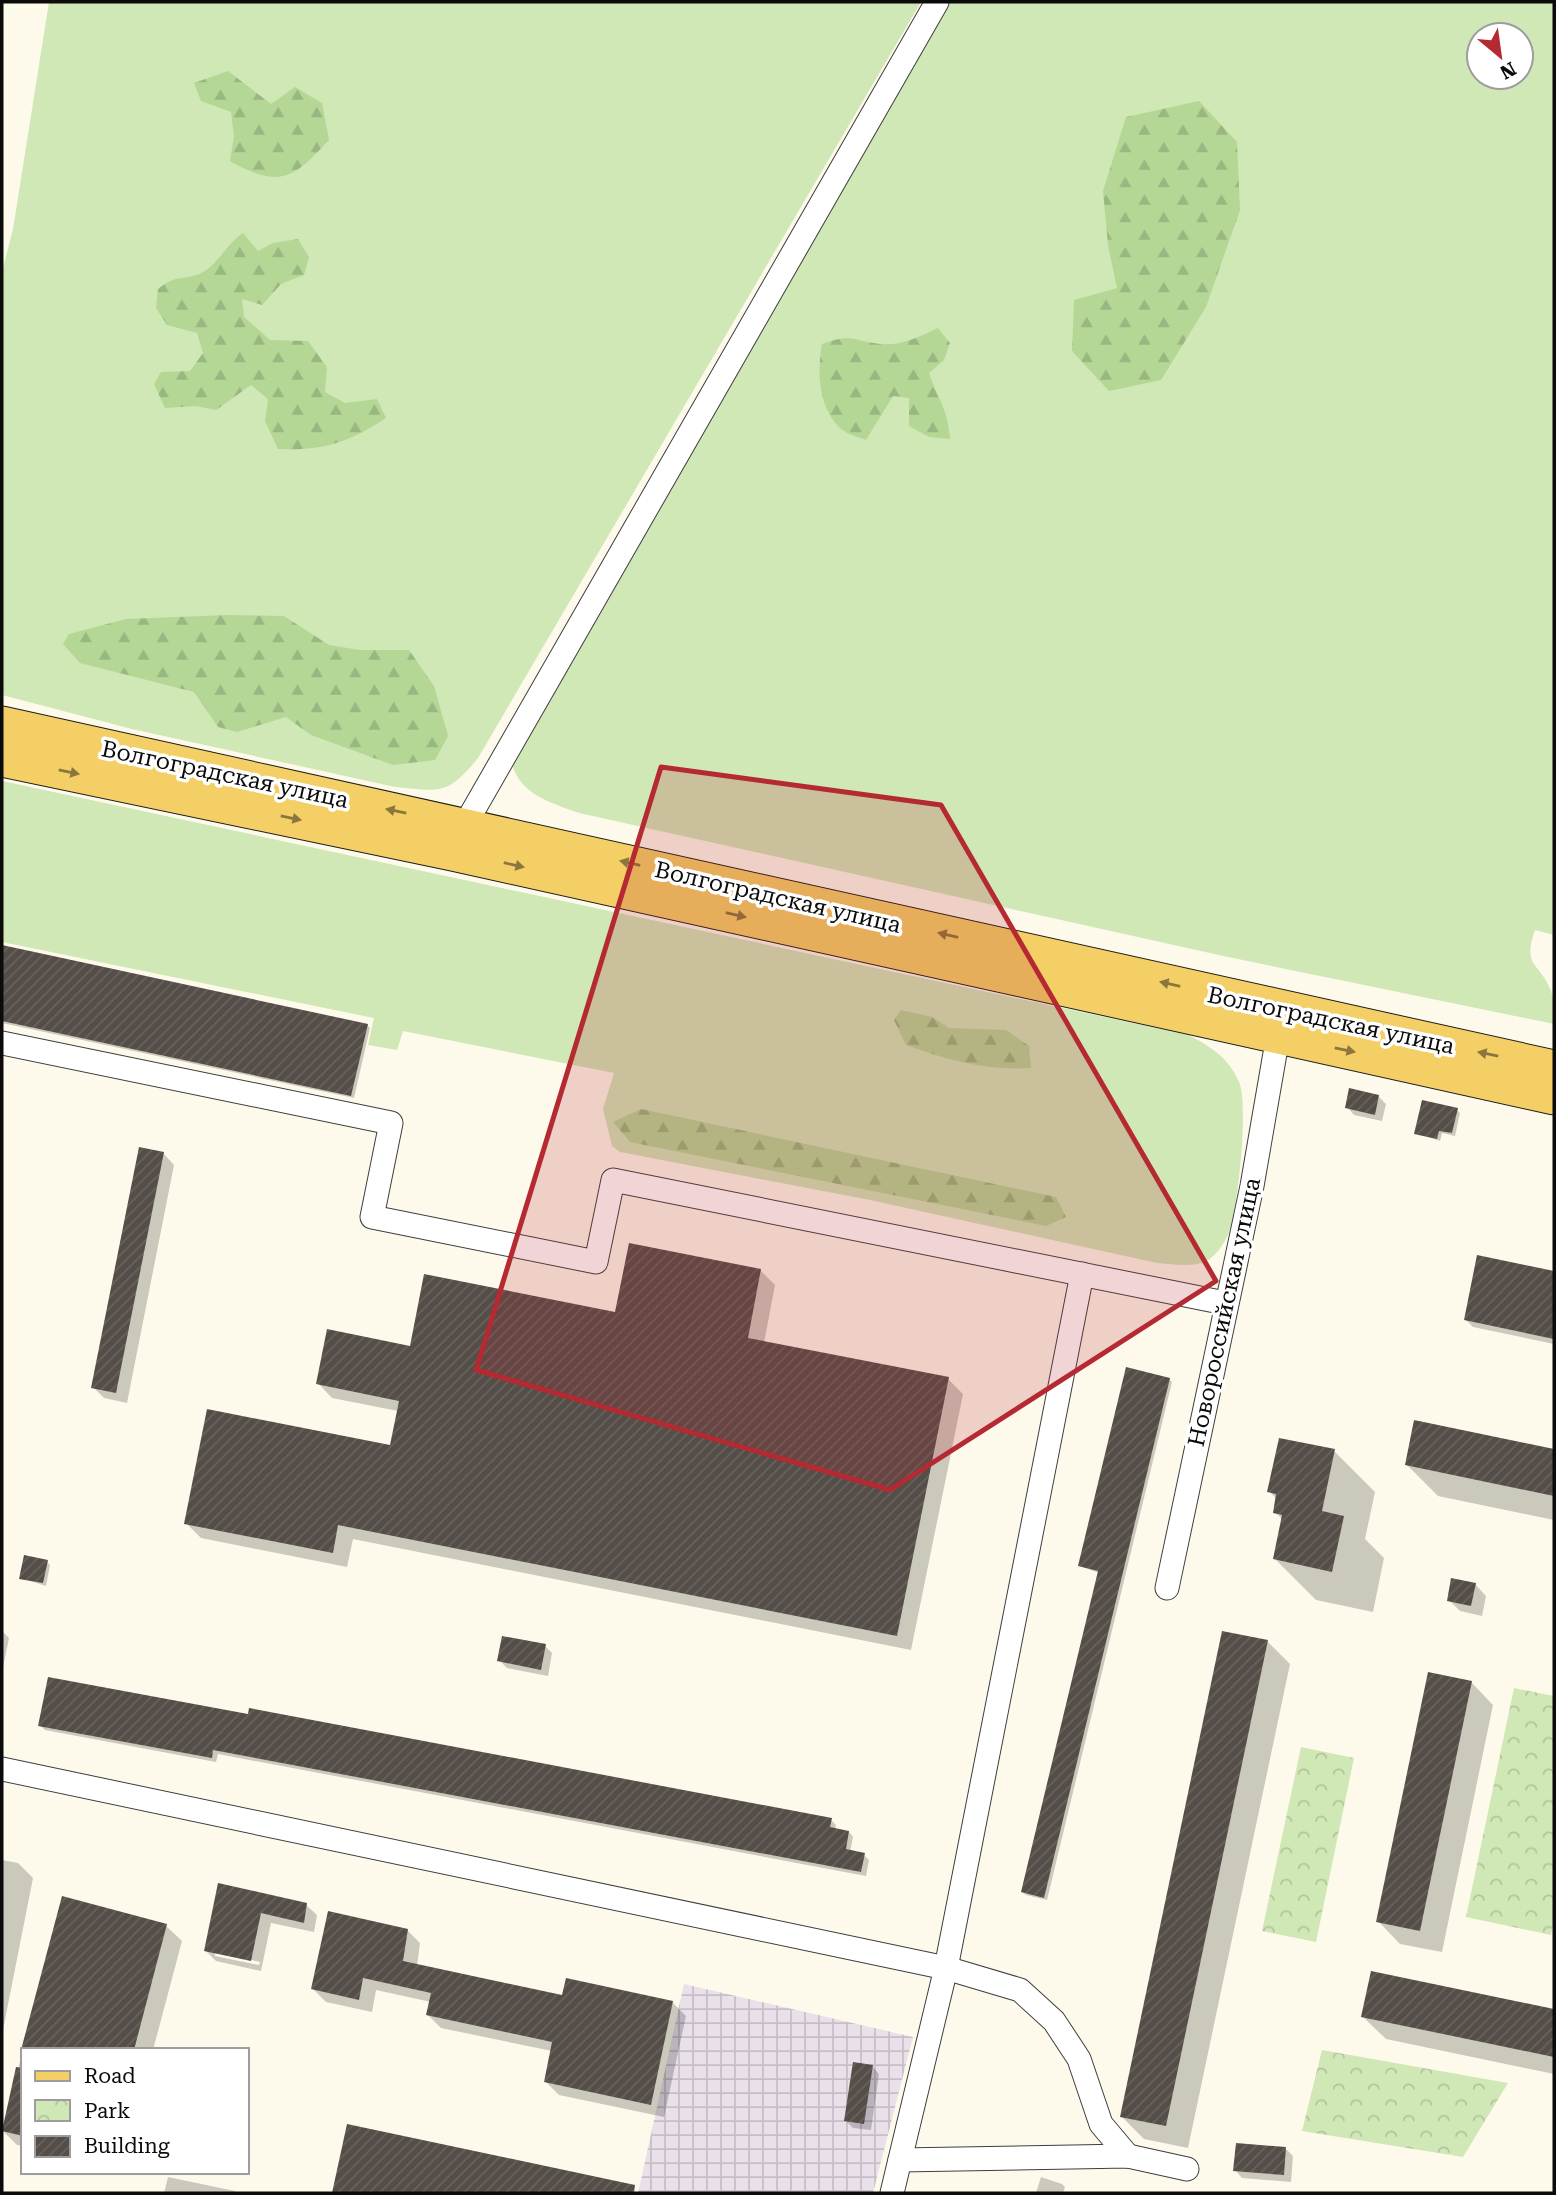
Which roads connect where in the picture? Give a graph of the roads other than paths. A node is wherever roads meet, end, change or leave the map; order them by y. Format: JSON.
{"nodes":[{"id":1,"x":937,"y":2,"type":"edge"},
{"id":2,"x":2,"y":725,"type":"edge"},
{"id":3,"x":2,"y":758,"type":"edge"},
{"id":4,"x":457,"y":839,"type":"junction"},
{"id":5,"x":1278,"y":1036,"type":"junction"},
{"id":6,"x":2,"y":1043,"type":"edge"},
{"id":7,"x":1554,"y":1069,"type":"edge"},
{"id":8,"x":1554,"y":1096,"type":"edge"},
{"id":9,"x":1082,"y":1274,"type":"junction"},
{"id":10,"x":1225,"y":1303,"type":"junction"},
{"id":11,"x":1167,"y":1588,"type":"dead end"},
{"id":12,"x":2,"y":1769,"type":"edge"},
{"id":13,"x":946,"y":1968,"type":"junction"},
{"id":14,"x":1128,"y":2156,"type":"junction"},
{"id":15,"x":900,"y":2160,"type":"junction"},
{"id":16,"x":1187,"y":2169,"type":"dead end"},
{"id":17,"x":892,"y":2193,"type":"edge"}],
"edges":[{"from":1,"to":4,"type":"street"},
{"from":4,"to":2,"type":"main road","name":"Волгоградская улица","one_way":true},
{"from":3,"to":4,"type":"main road","name":"Волгоградская улица","one_way":true},
{"from":4,"to":5,"type":"main road","name":"Волгоградская улица","one_way":true},
{"from":7,"to":4,"type":"main road","name":"Волгоградская улица","one_way":true},
{"from":5,"to":8,"type":"main road","name":"Волгоградская улица","one_way":true},
{"from":5,"to":10,"type":"street","name":"Новороссийская улица"},
{"from":6,"to":9,"type":"street"},
{"from":9,"to":10,"type":"street"},
{"from":9,"to":13,"type":"street"},
{"from":10,"to":11,"type":"street","name":"Новороссийская улица"},
{"from":12,"to":13,"type":"street"},
{"from":13,"to":14,"type":"street"},
{"from":13,"to":15,"type":"street"},
{"from":14,"to":15,"type":"street"},
{"from":14,"to":16,"type":"street"},
{"from":15,"to":17,"type":"street"}]}
